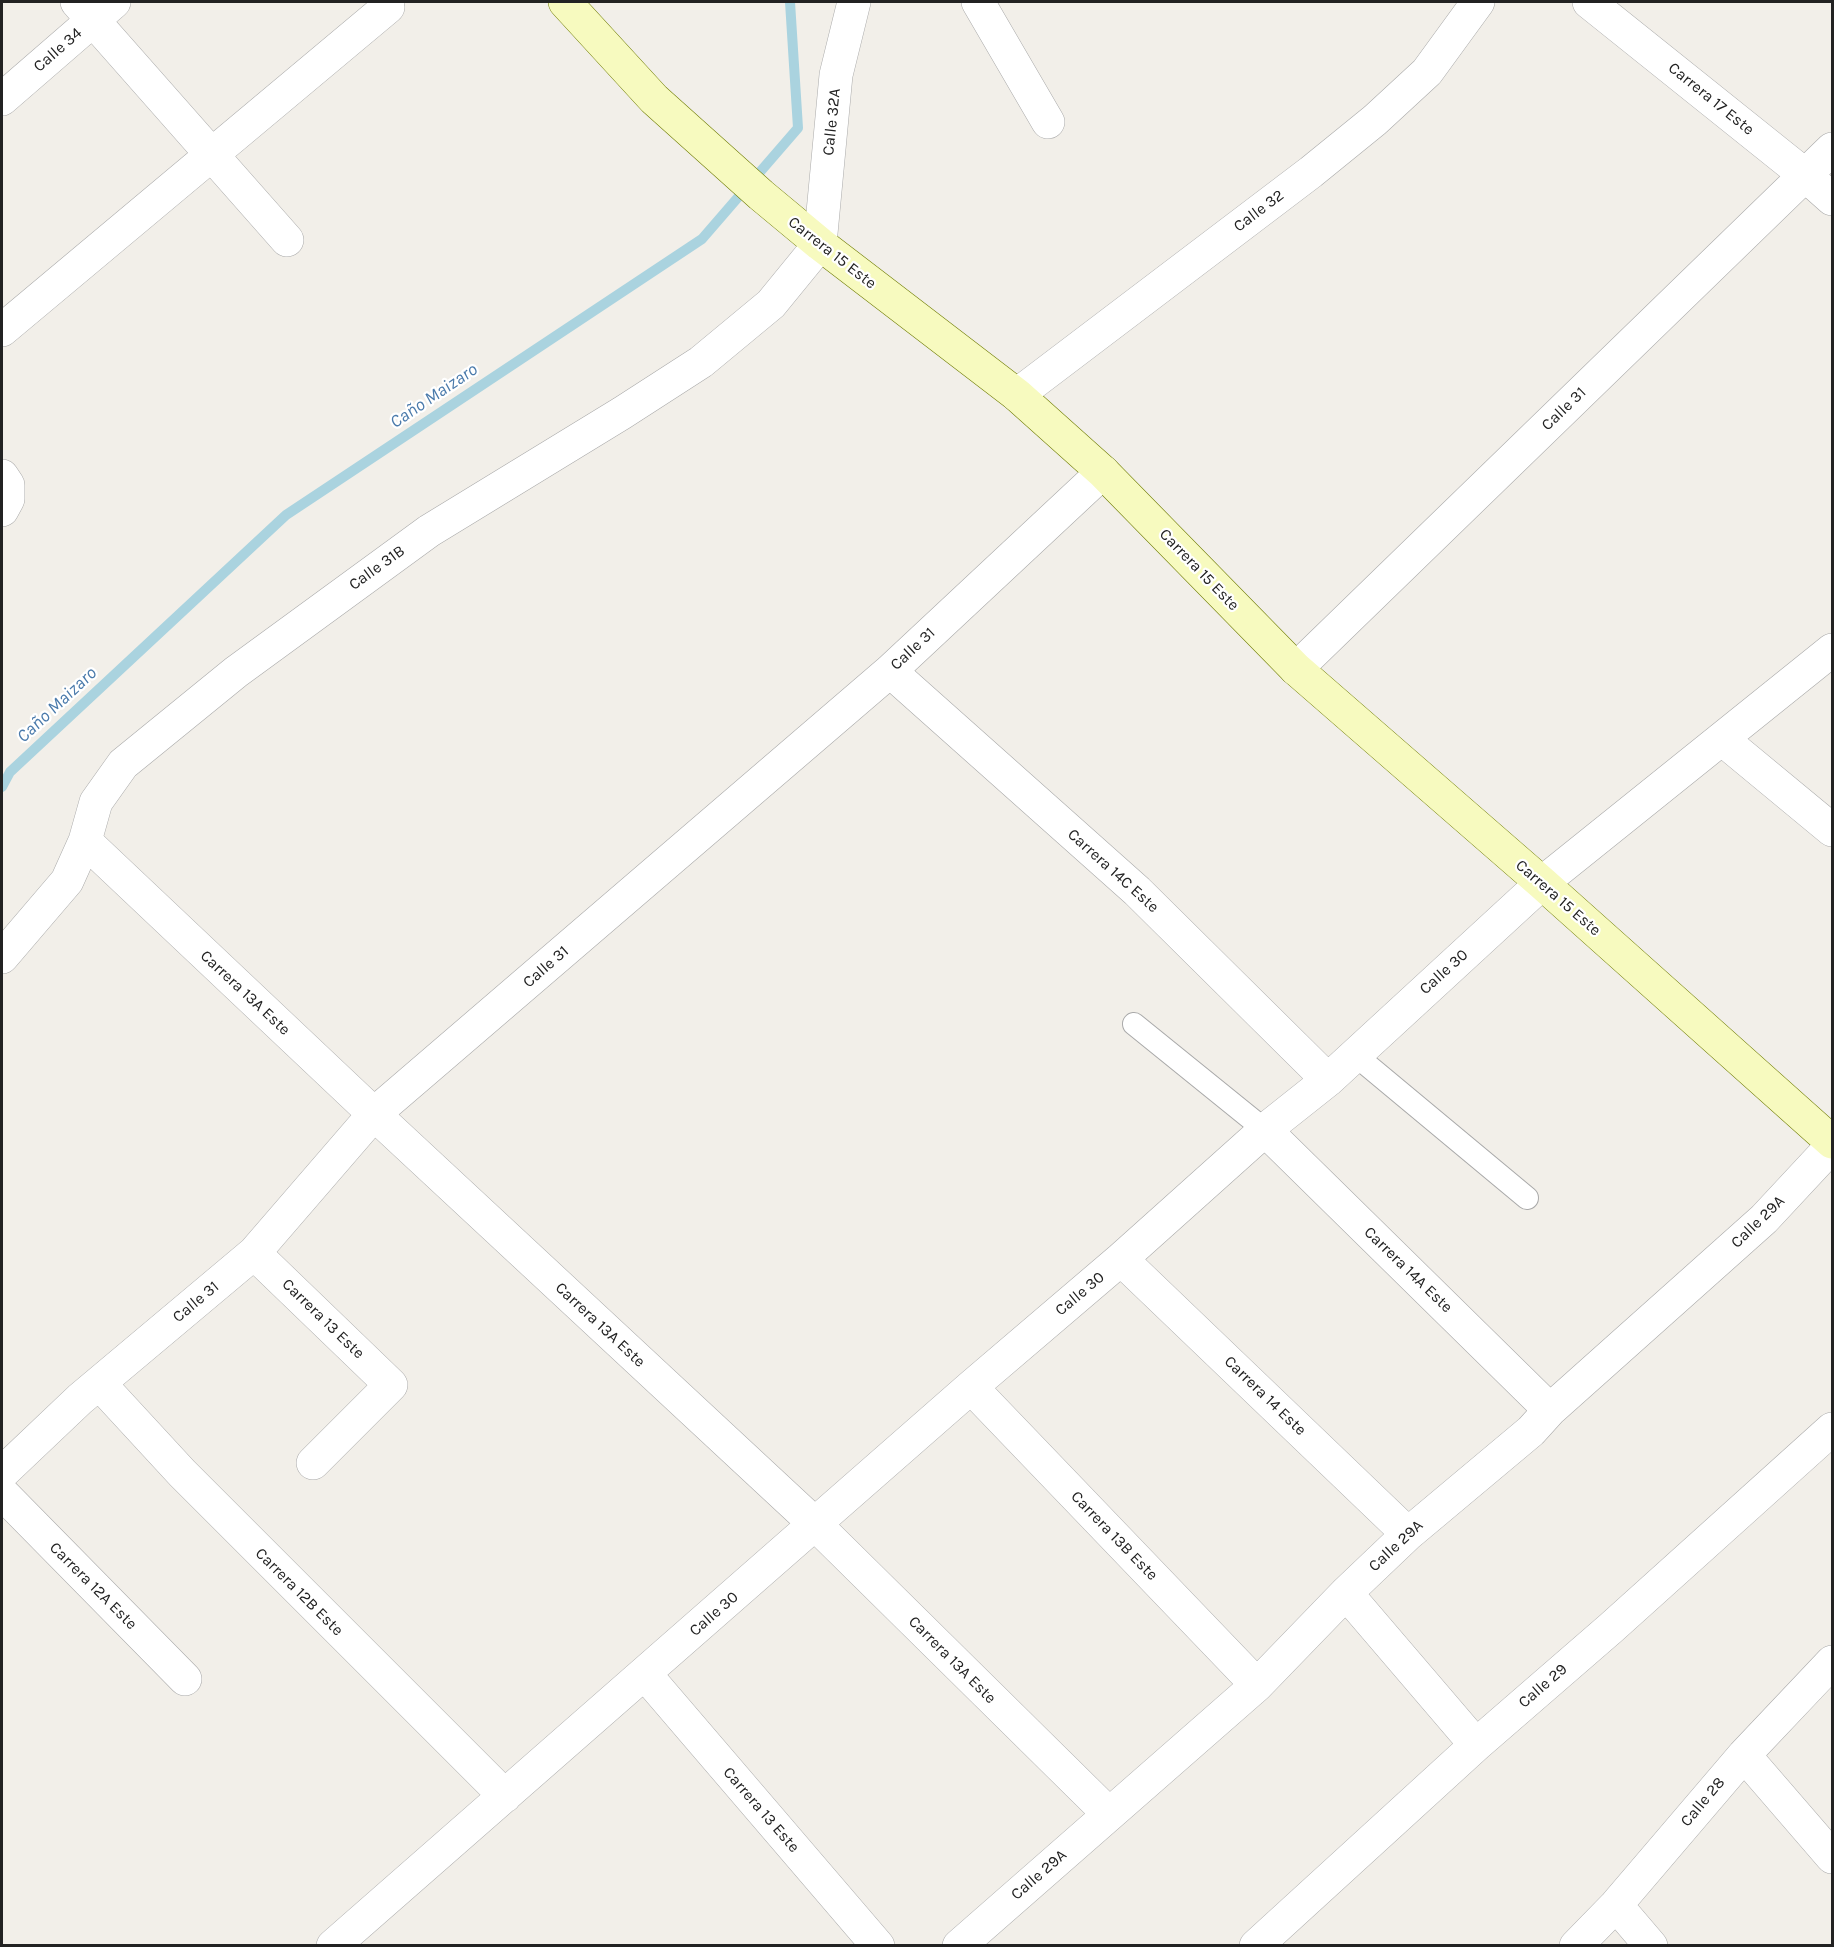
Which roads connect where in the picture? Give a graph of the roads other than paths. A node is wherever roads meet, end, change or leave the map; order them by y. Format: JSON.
{"nodes":[{"id":1,"x":565,"y":2,"type":"edge"},
{"id":2,"x":854,"y":2,"type":"edge"},
{"id":3,"x":978,"y":2,"type":"edge"},
{"id":4,"x":1478,"y":2,"type":"edge"},
{"id":5,"x":1589,"y":2,"type":"edge"},
{"id":6,"x":388,"y":7,"type":"dead end"},
{"id":7,"x":95,"y":8,"type":"edge"},
{"id":8,"x":2,"y":99,"type":"edge"},
{"id":9,"x":1048,"y":122,"type":"dead end"},
{"id":10,"x":1833,"y":149,"type":"edge"},
{"id":11,"x":212,"y":153,"type":"junction"},
{"id":12,"x":1805,"y":175,"type":"junction"},
{"id":13,"x":1833,"y":199,"type":"edge"},
{"id":14,"x":287,"y":240,"type":"dead end"},
{"id":15,"x":820,"y":244,"type":"junction"},
{"id":16,"x":2,"y":330,"type":"edge"},
{"id":17,"x":1017,"y":395,"type":"junction"},
{"id":18,"x":1103,"y":472,"type":"junction"},
{"id":19,"x":2,"y":477,"type":"edge"},
{"id":20,"x":2,"y":510,"type":"edge"},
{"id":21,"x":1833,"y":650,"type":"edge"},
{"id":22,"x":1296,"y":669,"type":"junction"},
{"id":23,"x":890,"y":671,"type":"junction"},
{"id":24,"x":1722,"y":739,"type":"junction"},
{"id":25,"x":1833,"y":830,"type":"edge"},
{"id":26,"x":85,"y":841,"type":"junction"},
{"id":27,"x":1542,"y":883,"type":"junction"},
{"id":28,"x":2,"y":957,"type":"edge"},
{"id":29,"x":1134,"y":1024,"type":"dead end"},
{"id":30,"x":1354,"y":1054,"type":"junction"},
{"id":31,"x":1328,"y":1080,"type":"junction"},
{"id":32,"x":374,"y":1114,"type":"junction"},
{"id":33,"x":1265,"y":1130,"type":"junction"},
{"id":34,"x":1833,"y":1144,"type":"edge"},
{"id":35,"x":1527,"y":1198,"type":"dead end"},
{"id":36,"x":254,"y":1253,"type":"junction"},
{"id":37,"x":1121,"y":1259,"type":"junction"},
{"id":38,"x":99,"y":1383,"type":"junction"},
{"id":39,"x":971,"y":1387,"type":"junction"},
{"id":40,"x":1550,"y":1410,"type":"junction"},
{"id":41,"x":1833,"y":1429,"type":"edge"},
{"id":42,"x":313,"y":1463,"type":"dead end"},
{"id":43,"x":2,"y":1473,"type":"edge"},
{"id":44,"x":2,"y":1493,"type":"edge"},
{"id":45,"x":815,"y":1524,"type":"junction"},
{"id":46,"x":1408,"y":1534,"type":"junction"},
{"id":47,"x":1346,"y":1593,"type":"junction"},
{"id":48,"x":1833,"y":1662,"type":"edge"},
{"id":49,"x":645,"y":1674,"type":"junction"},
{"id":50,"x":185,"y":1679,"type":"dead end"},
{"id":51,"x":1257,"y":1685,"type":"junction"},
{"id":52,"x":1476,"y":1745,"type":"junction"},
{"id":53,"x":1744,"y":1755,"type":"junction"},
{"id":54,"x":505,"y":1796,"type":"junction"},
{"id":55,"x":1109,"y":1814,"type":"junction"},
{"id":56,"x":1833,"y":1857,"type":"edge"},
{"id":57,"x":1616,"y":1905,"type":"junction"},
{"id":58,"x":333,"y":1946,"type":"edge"},
{"id":59,"x":878,"y":1946,"type":"edge"},
{"id":60,"x":959,"y":1946,"type":"edge"},
{"id":61,"x":1256,"y":1946,"type":"edge"},
{"id":62,"x":1576,"y":1946,"type":"edge"},
{"id":63,"x":1651,"y":1946,"type":"edge"}],
"edges":[{"from":1,"to":15,"type":"street","name":"Carrera 15 Este"},
{"from":2,"to":15,"type":"street","name":"Calle 32A"},
{"from":3,"to":9,"type":"street"},
{"from":4,"to":17,"type":"street","name":"Calle 32"},
{"from":5,"to":12,"type":"street","name":"Carrera 17 Este"},
{"from":6,"to":11,"type":"street"},
{"from":7,"to":8,"type":"street","name":"Calle 34"},
{"from":7,"to":11,"type":"street"},
{"from":10,"to":12,"type":"street","name":"Calle 31"},
{"from":11,"to":14,"type":"street"},
{"from":11,"to":16,"type":"street"},
{"from":12,"to":13,"type":"street","name":"Carrera 17 Este"},
{"from":12,"to":22,"type":"street","name":"Calle 31"},
{"from":15,"to":17,"type":"street","name":"Carrera 15 Este"},
{"from":15,"to":26,"type":"street","name":"Calle 31B"},
{"from":17,"to":18,"type":"street","name":"Carrera 15 Este"},
{"from":18,"to":22,"type":"street","name":"Carrera 15 Este"},
{"from":18,"to":23,"type":"street","name":"Calle 31"},
{"from":19,"to":20,"type":"street"},
{"from":21,"to":24,"type":"street","name":"Calle 30"},
{"from":22,"to":27,"type":"street","name":"Carrera 15 Este"},
{"from":23,"to":31,"type":"street","name":"Carrera 14C Este"},
{"from":23,"to":32,"type":"street","name":"Calle 31"},
{"from":24,"to":25,"type":"street"},
{"from":24,"to":27,"type":"street","name":"Calle 30"},
{"from":26,"to":28,"type":"street","name":"Calle 31B"},
{"from":26,"to":32,"type":"street","name":"Carrera 13A Este"},
{"from":27,"to":30,"type":"street","name":"Calle 30"},
{"from":27,"to":34,"type":"street","name":"Carrera 15 Este"},
{"from":29,"to":33,"type":"lane"},
{"from":30,"to":31,"type":"street","name":"Calle 30"},
{"from":30,"to":35,"type":"lane"},
{"from":31,"to":33,"type":"street","name":"Calle 30"},
{"from":32,"to":36,"type":"street","name":"Calle 31"},
{"from":32,"to":45,"type":"street","name":"Carrera 13A Este"},
{"from":33,"to":37,"type":"street","name":"Calle 30"},
{"from":33,"to":40,"type":"street","name":"Carrera 14A Este"},
{"from":34,"to":40,"type":"street","name":"Calle 29A"},
{"from":36,"to":38,"type":"street","name":"Calle 31"},
{"from":36,"to":42,"type":"street","name":"Carrera 13 Este"},
{"from":37,"to":39,"type":"street","name":"Calle 30"},
{"from":37,"to":46,"type":"street","name":"Carrera 14 Este"},
{"from":38,"to":43,"type":"street","name":"Calle 31"},
{"from":38,"to":54,"type":"street","name":"Carrera 12B Este"},
{"from":39,"to":45,"type":"street","name":"Calle 30"},
{"from":39,"to":51,"type":"street","name":"Carrera 13B Este"},
{"from":40,"to":46,"type":"street","name":"Calle 29A"},
{"from":41,"to":52,"type":"street","name":"Calle 29"},
{"from":44,"to":50,"type":"street","name":"Carrera 12A Este"},
{"from":45,"to":49,"type":"street","name":"Calle 30"},
{"from":45,"to":55,"type":"street","name":"Carrera 13A Este"},
{"from":46,"to":47,"type":"street","name":"Calle 29A"},
{"from":47,"to":51,"type":"street","name":"Calle 29A"},
{"from":47,"to":52,"type":"street"},
{"from":48,"to":53,"type":"street","name":"Calle 28"},
{"from":49,"to":54,"type":"street","name":"Calle 30"},
{"from":49,"to":59,"type":"street","name":"Carrera 13 Este"},
{"from":51,"to":55,"type":"street","name":"Calle 29A"},
{"from":52,"to":61,"type":"street","name":"Calle 29"},
{"from":53,"to":56,"type":"street"},
{"from":53,"to":57,"type":"street","name":"Calle 28"},
{"from":54,"to":58,"type":"street","name":"Calle 30"},
{"from":55,"to":60,"type":"street","name":"Calle 29A"},
{"from":57,"to":62,"type":"street","name":"Calle 28"},
{"from":57,"to":63,"type":"street"}]}
